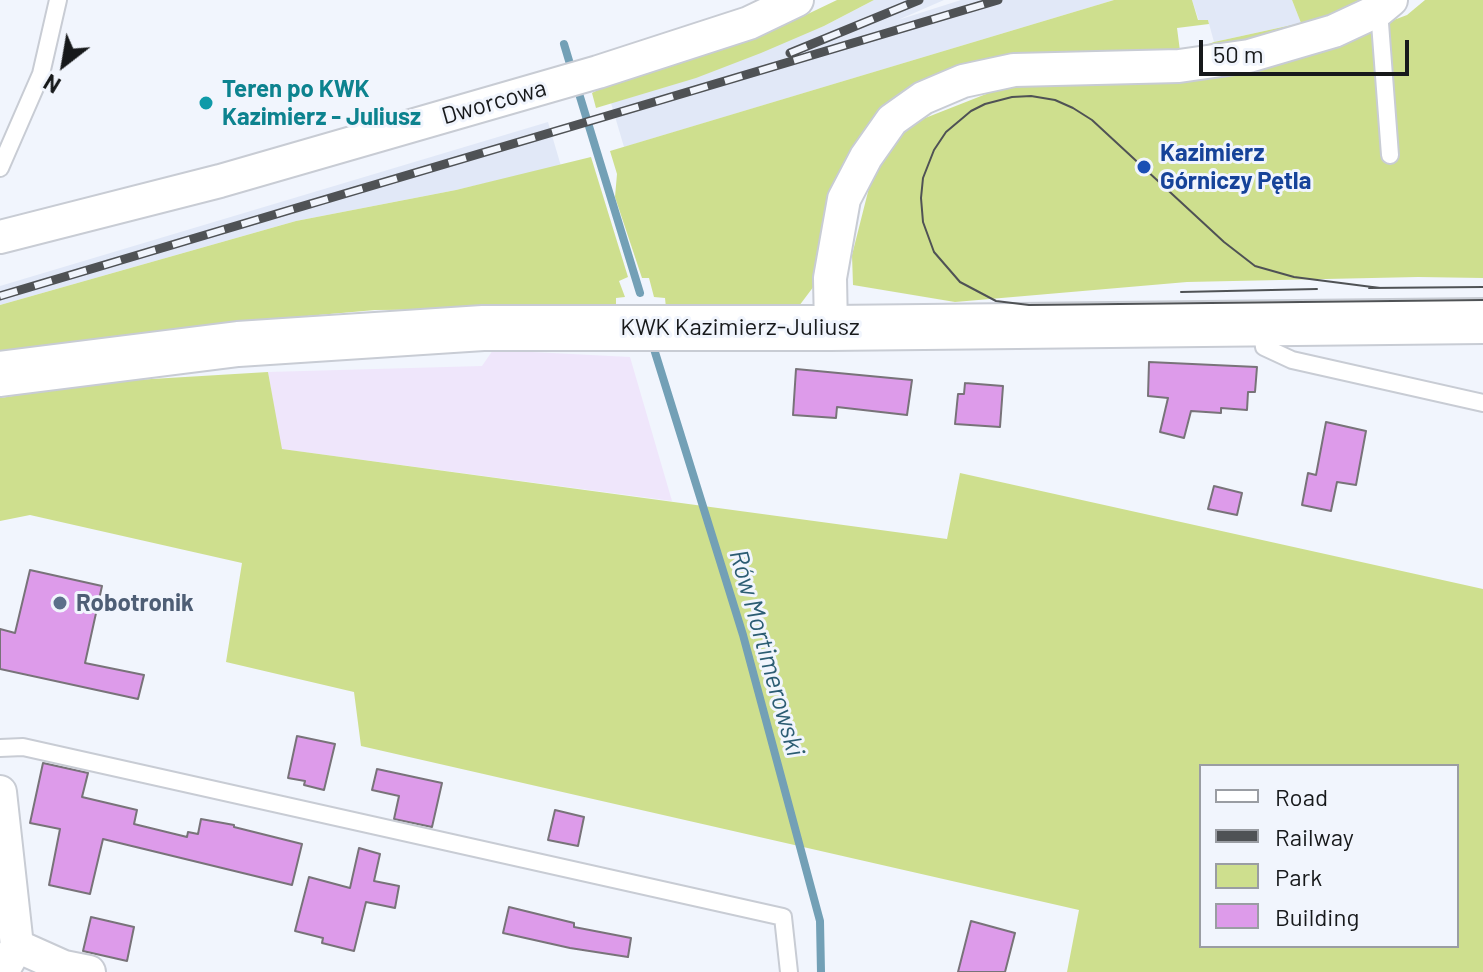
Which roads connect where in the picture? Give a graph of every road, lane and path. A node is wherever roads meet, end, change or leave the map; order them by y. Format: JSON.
{"nodes":[{"id":1,"x":58,"y":0,"type":"edge"},
{"id":2,"x":797,"y":0,"type":"edge"},
{"id":3,"x":1385,"y":5,"type":"edge"},
{"id":4,"x":1390,"y":155,"type":"dead end"},
{"id":5,"x":0,"y":168,"type":"edge"},
{"id":6,"x":0,"y":237,"type":"edge"},
{"id":7,"x":1483,"y":321,"type":"edge"},
{"id":8,"x":1261,"y":323,"type":"junction"},
{"id":9,"x":831,"y":328,"type":"junction"},
{"id":10,"x":0,"y":374,"type":"edge"},
{"id":11,"x":1483,"y":403,"type":"edge"},
{"id":12,"x":0,"y":748,"type":"edge"},
{"id":13,"x":2,"y":810,"type":"edge"},
{"id":14,"x":10,"y":959,"type":"edge"},
{"id":15,"x":89,"y":972,"type":"edge"},
{"id":16,"x":789,"y":972,"type":"edge"}],
"edges":[{"from":1,"to":5,"type":"lane"},
{"from":2,"to":6,"type":"street","name":"Dworcowa"},
{"from":3,"to":4,"type":"lane"},
{"from":3,"to":9,"type":"street"},
{"from":7,"to":8,"type":"street","name":"KWK Kazimierz-Juliusz"},
{"from":8,"to":9,"type":"street","name":"KWK Kazimierz-Juliusz"},
{"from":8,"to":11,"type":"lane"},
{"from":9,"to":10,"type":"street","name":"KWK Kazimierz-Juliusz"},
{"from":12,"to":16,"type":"lane"},
{"from":13,"to":14,"type":"street"},
{"from":14,"to":15,"type":"street"}]}
